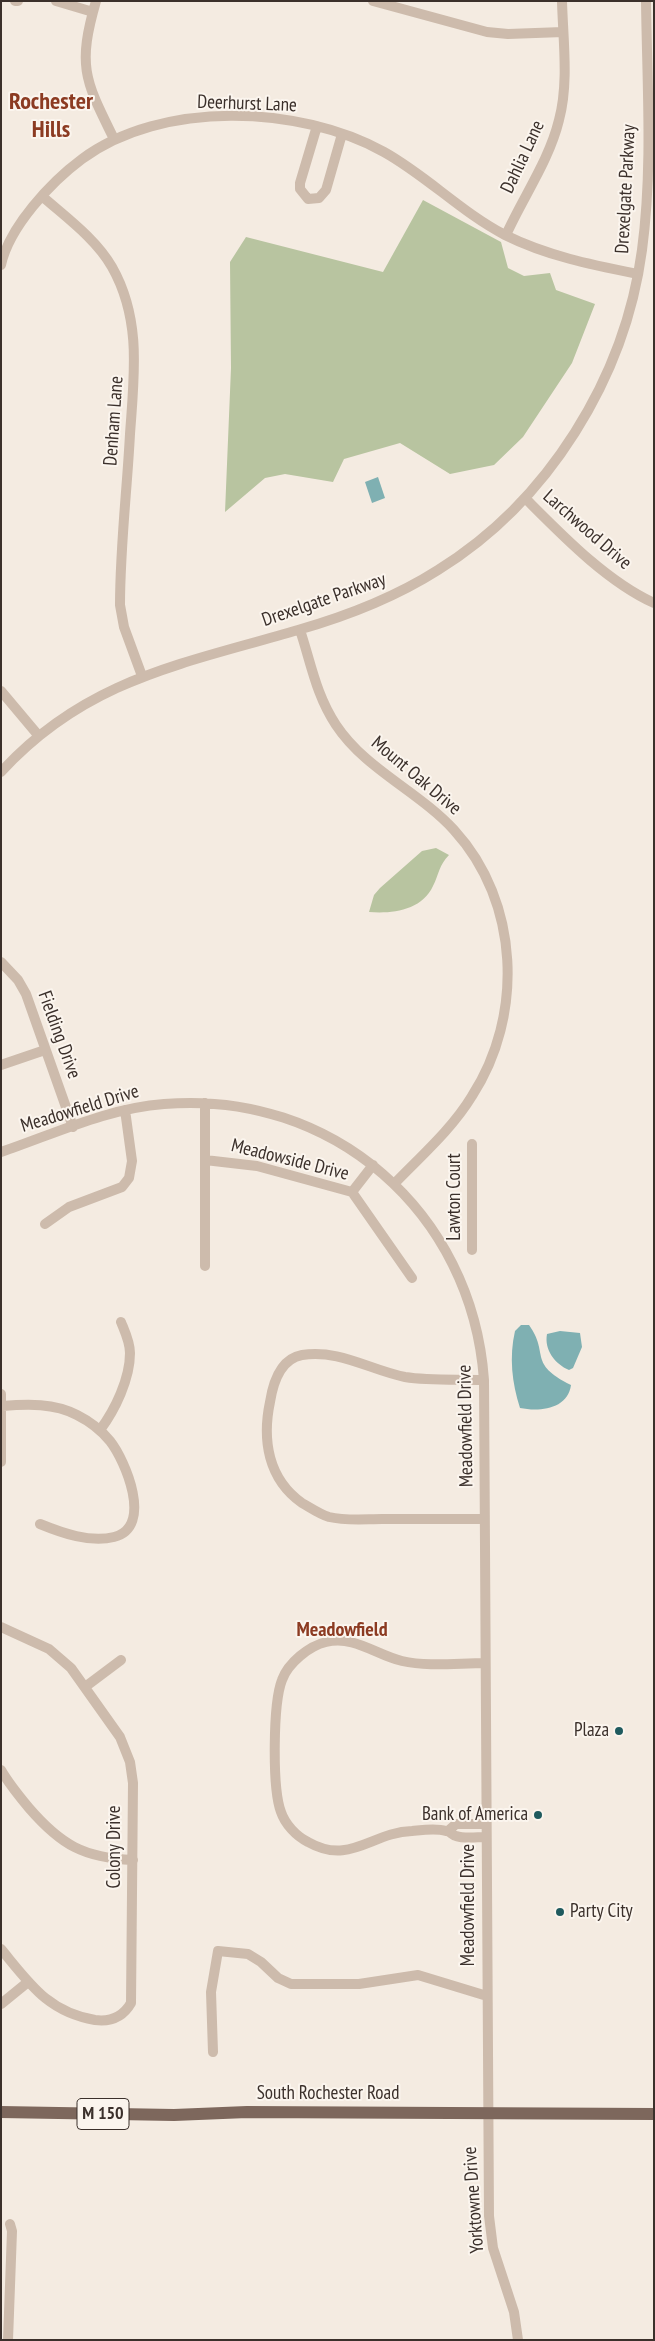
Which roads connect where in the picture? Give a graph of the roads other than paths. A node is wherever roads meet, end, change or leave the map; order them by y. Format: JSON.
{"nodes":[{"id":1,"x":56,"y":1,"type":"edge"},
{"id":2,"x":96,"y":1,"type":"edge"},
{"id":3,"x":373,"y":1,"type":"edge"},
{"id":4,"x":562,"y":1,"type":"edge"},
{"id":5,"x":646,"y":1,"type":"edge"},
{"id":6,"x":93,"y":12,"type":"junction"},
{"id":7,"x":563,"y":32,"type":"junction"},
{"id":8,"x":317,"y":126,"type":"junction"},
{"id":9,"x":342,"y":134,"type":"junction"},
{"id":10,"x":114,"y":139,"type":"junction"},
{"id":11,"x":651,"y":149,"type":"edge"},
{"id":12,"x":651,"y":166,"type":"edge"},
{"id":13,"x":43,"y":197,"type":"junction"},
{"id":14,"x":506,"y":235,"type":"junction"},
{"id":15,"x":1,"y":266,"type":"edge"},
{"id":16,"x":638,"y":274,"type":"junction"},
{"id":17,"x":524,"y":498,"type":"junction"},
{"id":18,"x":654,"y":603,"type":"edge"},
{"id":19,"x":300,"y":630,"type":"junction"},
{"id":20,"x":142,"y":676,"type":"junction"},
{"id":21,"x":1,"y":691,"type":"edge"},
{"id":22,"x":38,"y":735,"type":"junction"},
{"id":23,"x":1,"y":772,"type":"edge"},
{"id":24,"x":1,"y":962,"type":"edge"},
{"id":25,"x":46,"y":1050,"type":"junction"},
{"id":26,"x":1,"y":1065,"type":"edge"},
{"id":27,"x":205,"y":1103,"type":"junction"},
{"id":28,"x":125,"y":1110,"type":"junction"},
{"id":29,"x":73,"y":1127,"type":"junction"},
{"id":30,"x":472,"y":1144,"type":"dead end"},
{"id":31,"x":1,"y":1152,"type":"edge"},
{"id":32,"x":205,"y":1160,"type":"junction"},
{"id":33,"x":373,"y":1165,"type":"junction"},
{"id":34,"x":394,"y":1184,"type":"junction"},
{"id":35,"x":352,"y":1192,"type":"junction"},
{"id":36,"x":45,"y":1224,"type":"dead end"},
{"id":37,"x":472,"y":1250,"type":"dead end"},
{"id":38,"x":205,"y":1266,"type":"dead end"},
{"id":39,"x":412,"y":1278,"type":"dead end"},
{"id":40,"x":121,"y":1322,"type":"dead end"},
{"id":41,"x":484,"y":1380,"type":"junction"},
{"id":42,"x":1,"y":1394,"type":"edge"},
{"id":43,"x":2,"y":1406,"type":"edge"},
{"id":44,"x":100,"y":1430,"type":"junction"},
{"id":45,"x":1,"y":1462,"type":"edge"},
{"id":46,"x":484,"y":1519,"type":"junction"},
{"id":47,"x":40,"y":1524,"type":"dead end"},
{"id":48,"x":1,"y":1627,"type":"edge"},
{"id":49,"x":121,"y":1660,"type":"dead end"},
{"id":50,"x":485,"y":1663,"type":"junction"},
{"id":51,"x":85,"y":1687,"type":"junction"},
{"id":52,"x":1,"y":1770,"type":"edge"},
{"id":53,"x":486,"y":1824,"type":"junction"},
{"id":54,"x":448,"y":1831,"type":"junction"},
{"id":55,"x":486,"y":1837,"type":"junction"},
{"id":56,"x":133,"y":1860,"type":"junction"},
{"id":57,"x":1,"y":1949,"type":"edge"},
{"id":58,"x":28,"y":1982,"type":"junction"},
{"id":59,"x":487,"y":1996,"type":"junction"},
{"id":60,"x":1,"y":2004,"type":"edge"},
{"id":61,"x":213,"y":2052,"type":"dead end"},
{"id":62,"x":1,"y":2112,"type":"edge"},
{"id":63,"x":487,"y":2114,"type":"junction"},
{"id":64,"x":654,"y":2114,"type":"edge"},
{"id":65,"x":10,"y":2224,"type":"dead end"},
{"id":66,"x":5,"y":2297,"type":"edge"},
{"id":67,"x":8,"y":2340,"type":"edge"},
{"id":68,"x":518,"y":2340,"type":"edge"}],
"edges":[{"from":1,"to":6,"type":"street"},
{"from":2,"to":6,"type":"street"},
{"from":3,"to":7,"type":"street"},
{"from":4,"to":7,"type":"street","name":"Dahlia Lane"},
{"from":5,"to":11,"type":"street","name":"Drexelgate Parkway"},
{"from":6,"to":10,"type":"street"},
{"from":7,"to":14,"type":"street","name":"Dahlia Lane"},
{"from":8,"to":9,"type":"street","name":"Deerhurst Lane"},
{"from":8,"to":9,"type":"street"},
{"from":8,"to":10,"type":"street","name":"Deerhurst Lane"},
{"from":9,"to":14,"type":"street","name":"Deerhurst Lane"},
{"from":10,"to":13,"type":"street","name":"Deerhurst Lane"},
{"from":11,"to":12,"type":"street","name":"Drexelgate Parkway"},
{"from":12,"to":16,"type":"street","name":"Drexelgate Parkway"},
{"from":13,"to":15,"type":"street","name":"Deerhurst Lane"},
{"from":13,"to":20,"type":"street","name":"Denham Lane"},
{"from":14,"to":16,"type":"street","name":"Deerhurst Lane"},
{"from":16,"to":17,"type":"street","name":"Drexelgate Parkway"},
{"from":17,"to":18,"type":"street","name":"Larchwood Drive"},
{"from":17,"to":19,"type":"street","name":"Drexelgate Parkway"},
{"from":19,"to":20,"type":"street","name":"Drexelgate Parkway"},
{"from":19,"to":34,"type":"street","name":"Mount Oak Drive"},
{"from":20,"to":22,"type":"street","name":"Drexelgate Parkway"},
{"from":21,"to":22,"type":"street"},
{"from":22,"to":23,"type":"street","name":"Drexelgate Parkway"},
{"from":24,"to":25,"type":"street","name":"Fielding Drive"},
{"from":25,"to":26,"type":"street"},
{"from":25,"to":29,"type":"street","name":"Fielding Drive"},
{"from":27,"to":28,"type":"street","name":"Meadowfield Drive"},
{"from":27,"to":32,"type":"street","name":"Meadowside Drive"},
{"from":27,"to":33,"type":"street","name":"Meadowfield Drive"},
{"from":28,"to":29,"type":"street","name":"Meadowfield Drive"},
{"from":28,"to":36,"type":"street"},
{"from":29,"to":31,"type":"street","name":"Meadowfield Drive"},
{"from":30,"to":37,"type":"street","name":"Lawton Court"},
{"from":32,"to":35,"type":"street","name":"Meadowside Drive"},
{"from":32,"to":38,"type":"street","name":"Meadowside Drive"},
{"from":33,"to":34,"type":"street","name":"Meadowfield Drive"},
{"from":33,"to":35,"type":"street"},
{"from":34,"to":41,"type":"street","name":"Meadowfield Drive"},
{"from":35,"to":39,"type":"street","name":"Meadowside Drive"},
{"from":40,"to":44,"type":"street"},
{"from":41,"to":46,"type":"street","name":"Meadowfield Drive"},
{"from":41,"to":46,"type":"street"},
{"from":42,"to":43,"type":"street"},
{"from":43,"to":44,"type":"street"},
{"from":43,"to":45,"type":"street"},
{"from":44,"to":47,"type":"street"},
{"from":46,"to":50,"type":"street","name":"Meadowfield Drive"},
{"from":48,"to":51,"type":"street","name":"Colony Drive"},
{"from":49,"to":51,"type":"street"},
{"from":50,"to":53,"type":"street","name":"Meadowfield Drive"},
{"from":50,"to":54,"type":"street"},
{"from":51,"to":56,"type":"street","name":"Colony Drive"},
{"from":52,"to":56,"type":"street"},
{"from":53,"to":54,"type":"street"},
{"from":53,"to":55,"type":"street","name":"Meadowfield Drive"},
{"from":54,"to":55,"type":"street"},
{"from":55,"to":59,"type":"street","name":"Meadowfield Drive"},
{"from":56,"to":58,"type":"street","name":"Colony Drive"},
{"from":57,"to":58,"type":"street","name":"Colony Drive"},
{"from":58,"to":60,"type":"street"},
{"from":59,"to":61,"type":"street"},
{"from":59,"to":63,"type":"street","name":"Meadowfield Drive"},
{"from":62,"to":63,"type":"main road","name":"South Rochester Road","number":"M 150"},
{"from":63,"to":64,"type":"main road","name":"South Rochester Road","number":"M 150"},
{"from":63,"to":68,"type":"street","name":"Yorktowne Drive"},
{"from":65,"to":66,"type":"street"},
{"from":66,"to":67,"type":"street"}]}
